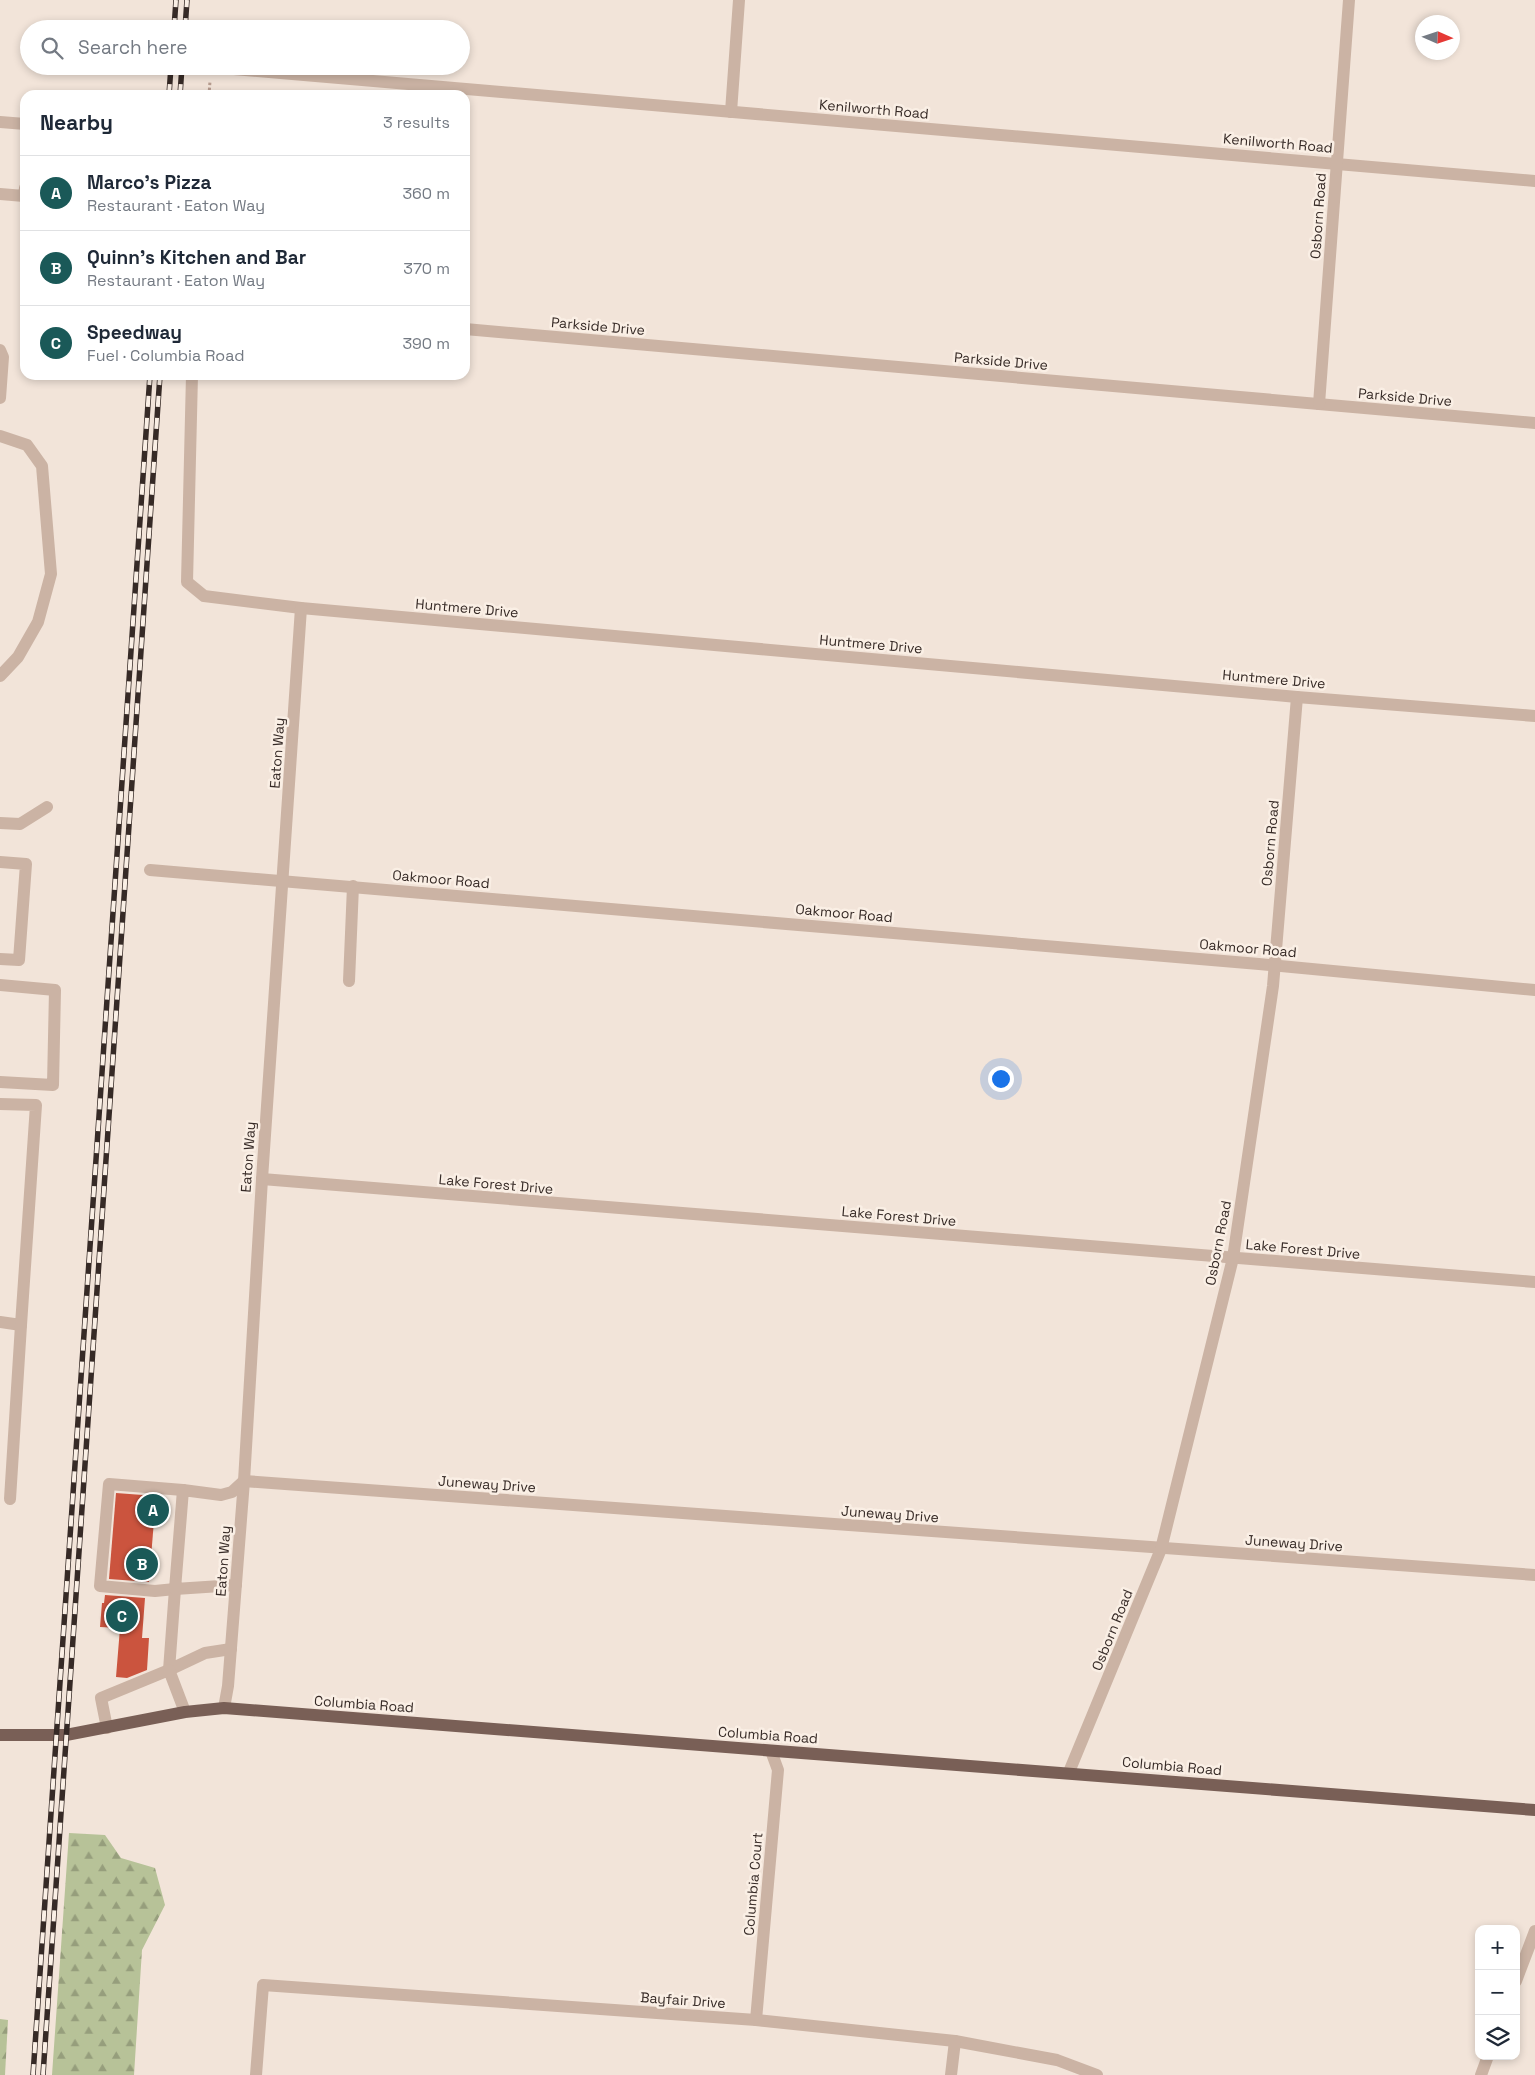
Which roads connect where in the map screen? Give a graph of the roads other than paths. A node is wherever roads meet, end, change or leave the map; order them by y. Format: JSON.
{"nodes":[{"id":1,"x":739,"y":0,"type":"edge"},
{"id":2,"x":1350,"y":0,"type":"edge"},
{"id":3,"x":303,"y":75,"type":"edge"},
{"id":4,"x":731,"y":112,"type":"junction"},
{"id":5,"x":0,"y":122,"type":"edge"},
{"id":6,"x":20,"y":124,"type":"edge"},
{"id":7,"x":1337,"y":163,"type":"junction"},
{"id":8,"x":1535,"y":181,"type":"edge"},
{"id":9,"x":0,"y":194,"type":"edge"},
{"id":10,"x":20,"y":196,"type":"edge"},
{"id":11,"x":470,"y":329,"type":"edge"},
{"id":12,"x":0,"y":350,"type":"edge"},
{"id":13,"x":192,"y":380,"type":"edge"},
{"id":14,"x":0,"y":398,"type":"edge"},
{"id":15,"x":1319,"y":404,"type":"junction"},
{"id":16,"x":1535,"y":423,"type":"edge"},
{"id":17,"x":0,"y":436,"type":"edge"},
{"id":18,"x":301,"y":608,"type":"junction"},
{"id":19,"x":0,"y":676,"type":"edge"},
{"id":20,"x":1297,"y":697,"type":"junction"},
{"id":21,"x":1535,"y":716,"type":"edge"},
{"id":22,"x":47,"y":807,"type":"dead end"},
{"id":23,"x":0,"y":823,"type":"edge"},
{"id":24,"x":0,"y":862,"type":"edge"},
{"id":25,"x":150,"y":870,"type":"dead end"},
{"id":26,"x":283,"y":880,"type":"junction"},
{"id":27,"x":353,"y":886,"type":"junction"},
{"id":28,"x":0,"y":959,"type":"edge"},
{"id":29,"x":1275,"y":966,"type":"junction"},
{"id":30,"x":348,"y":981,"type":"dead end"},
{"id":31,"x":0,"y":985,"type":"edge"},
{"id":32,"x":1535,"y":990,"type":"edge"},
{"id":33,"x":0,"y":1082,"type":"edge"},
{"id":34,"x":0,"y":1104,"type":"edge"},
{"id":35,"x":262,"y":1179,"type":"junction"},
{"id":36,"x":1233,"y":1258,"type":"junction"},
{"id":37,"x":1535,"y":1282,"type":"edge"},
{"id":38,"x":0,"y":1322,"type":"edge"},
{"id":39,"x":21,"y":1325,"type":"junction"},
{"id":40,"x":244,"y":1482,"type":"junction"},
{"id":41,"x":183,"y":1490,"type":"junction"},
{"id":42,"x":10,"y":1499,"type":"dead end"},
{"id":43,"x":1161,"y":1549,"type":"junction"},
{"id":44,"x":1535,"y":1575,"type":"edge"},
{"id":45,"x":236,"y":1586,"type":"junction"},
{"id":46,"x":176,"y":1589,"type":"junction"},
{"id":47,"x":231,"y":1649,"type":"junction"},
{"id":48,"x":169,"y":1670,"type":"junction"},
{"id":49,"x":224,"y":1708,"type":"junction"},
{"id":50,"x":184,"y":1712,"type":"junction"},
{"id":51,"x":107,"y":1728,"type":"junction"},
{"id":52,"x":0,"y":1735,"type":"edge"},
{"id":53,"x":771,"y":1751,"type":"junction"},
{"id":54,"x":1069,"y":1772,"type":"junction"},
{"id":55,"x":1535,"y":1810,"type":"edge"},
{"id":56,"x":1535,"y":1931,"type":"edge"},
{"id":57,"x":1520,"y":1970,"type":"edge"},
{"id":58,"x":756,"y":2020,"type":"junction"},
{"id":59,"x":955,"y":2041,"type":"junction"},
{"id":60,"x":1487,"y":2060,"type":"edge"},
{"id":61,"x":256,"y":2075,"type":"edge"},
{"id":62,"x":951,"y":2075,"type":"edge"},
{"id":63,"x":1097,"y":2075,"type":"edge"},
{"id":64,"x":1481,"y":2075,"type":"edge"}],
"edges":[{"from":1,"to":4,"type":"street"},
{"from":2,"to":7,"type":"street","name":"Osborn Road"},
{"from":3,"to":4,"type":"street","name":"Kenilworth Road"},
{"from":4,"to":7,"type":"street","name":"Kenilworth Road"},
{"from":5,"to":6,"type":"street"},
{"from":7,"to":8,"type":"street","name":"Kenilworth Road"},
{"from":7,"to":15,"type":"street","name":"Osborn Road"},
{"from":9,"to":10,"type":"street"},
{"from":11,"to":15,"type":"street","name":"Parkside Drive"},
{"from":12,"to":14,"type":"street"},
{"from":13,"to":18,"type":"street","name":"Huntmere Drive"},
{"from":15,"to":16,"type":"street","name":"Parkside Drive"},
{"from":17,"to":19,"type":"street"},
{"from":18,"to":20,"type":"street","name":"Huntmere Drive"},
{"from":18,"to":26,"type":"street","name":"Eaton Way"},
{"from":20,"to":21,"type":"street","name":"Huntmere Drive"},
{"from":20,"to":29,"type":"street","name":"Osborn Road"},
{"from":22,"to":23,"type":"street"},
{"from":24,"to":28,"type":"street"},
{"from":25,"to":26,"type":"street","name":"Oakmoor Road"},
{"from":26,"to":27,"type":"street","name":"Oakmoor Road"},
{"from":26,"to":35,"type":"street","name":"Eaton Way"},
{"from":27,"to":29,"type":"street","name":"Oakmoor Road"},
{"from":27,"to":30,"type":"street"},
{"from":29,"to":32,"type":"street","name":"Oakmoor Road"},
{"from":29,"to":36,"type":"street","name":"Osborn Road"},
{"from":31,"to":33,"type":"street"},
{"from":34,"to":39,"type":"street"},
{"from":35,"to":36,"type":"street","name":"Lake Forest Drive"},
{"from":35,"to":40,"type":"street","name":"Eaton Way"},
{"from":36,"to":37,"type":"street","name":"Lake Forest Drive"},
{"from":36,"to":43,"type":"street","name":"Osborn Road"},
{"from":38,"to":39,"type":"street"},
{"from":39,"to":42,"type":"street"},
{"from":40,"to":41,"type":"street"},
{"from":40,"to":43,"type":"street","name":"Juneway Drive"},
{"from":40,"to":45,"type":"street","name":"Eaton Way"},
{"from":41,"to":46,"type":"street"},
{"from":41,"to":46,"type":"street"},
{"from":43,"to":44,"type":"street","name":"Juneway Drive"},
{"from":43,"to":54,"type":"street","name":"Osborn Road"},
{"from":45,"to":46,"type":"street"},
{"from":45,"to":47,"type":"street","name":"Eaton Way"},
{"from":46,"to":48,"type":"street"},
{"from":47,"to":48,"type":"street"},
{"from":47,"to":49,"type":"street","name":"Eaton Way"},
{"from":48,"to":50,"type":"street"},
{"from":48,"to":51,"type":"street"},
{"from":49,"to":50,"type":"main road","name":"Columbia Road"},
{"from":49,"to":53,"type":"main road","name":"Columbia Road"},
{"from":50,"to":51,"type":"main road","name":"Columbia Road"},
{"from":51,"to":52,"type":"main road","name":"Columbia Road"},
{"from":53,"to":54,"type":"main road","name":"Columbia Road"},
{"from":53,"to":58,"type":"street","name":"Columbia Court"},
{"from":54,"to":55,"type":"main road","name":"Columbia Road"},
{"from":56,"to":57,"type":"street"},
{"from":58,"to":59,"type":"street","name":"Bayfair Drive"},
{"from":58,"to":61,"type":"street","name":"Bayfair Drive"},
{"from":59,"to":62,"type":"street"},
{"from":59,"to":63,"type":"street","name":"Bayfair Drive"},
{"from":60,"to":64,"type":"street"}]}
